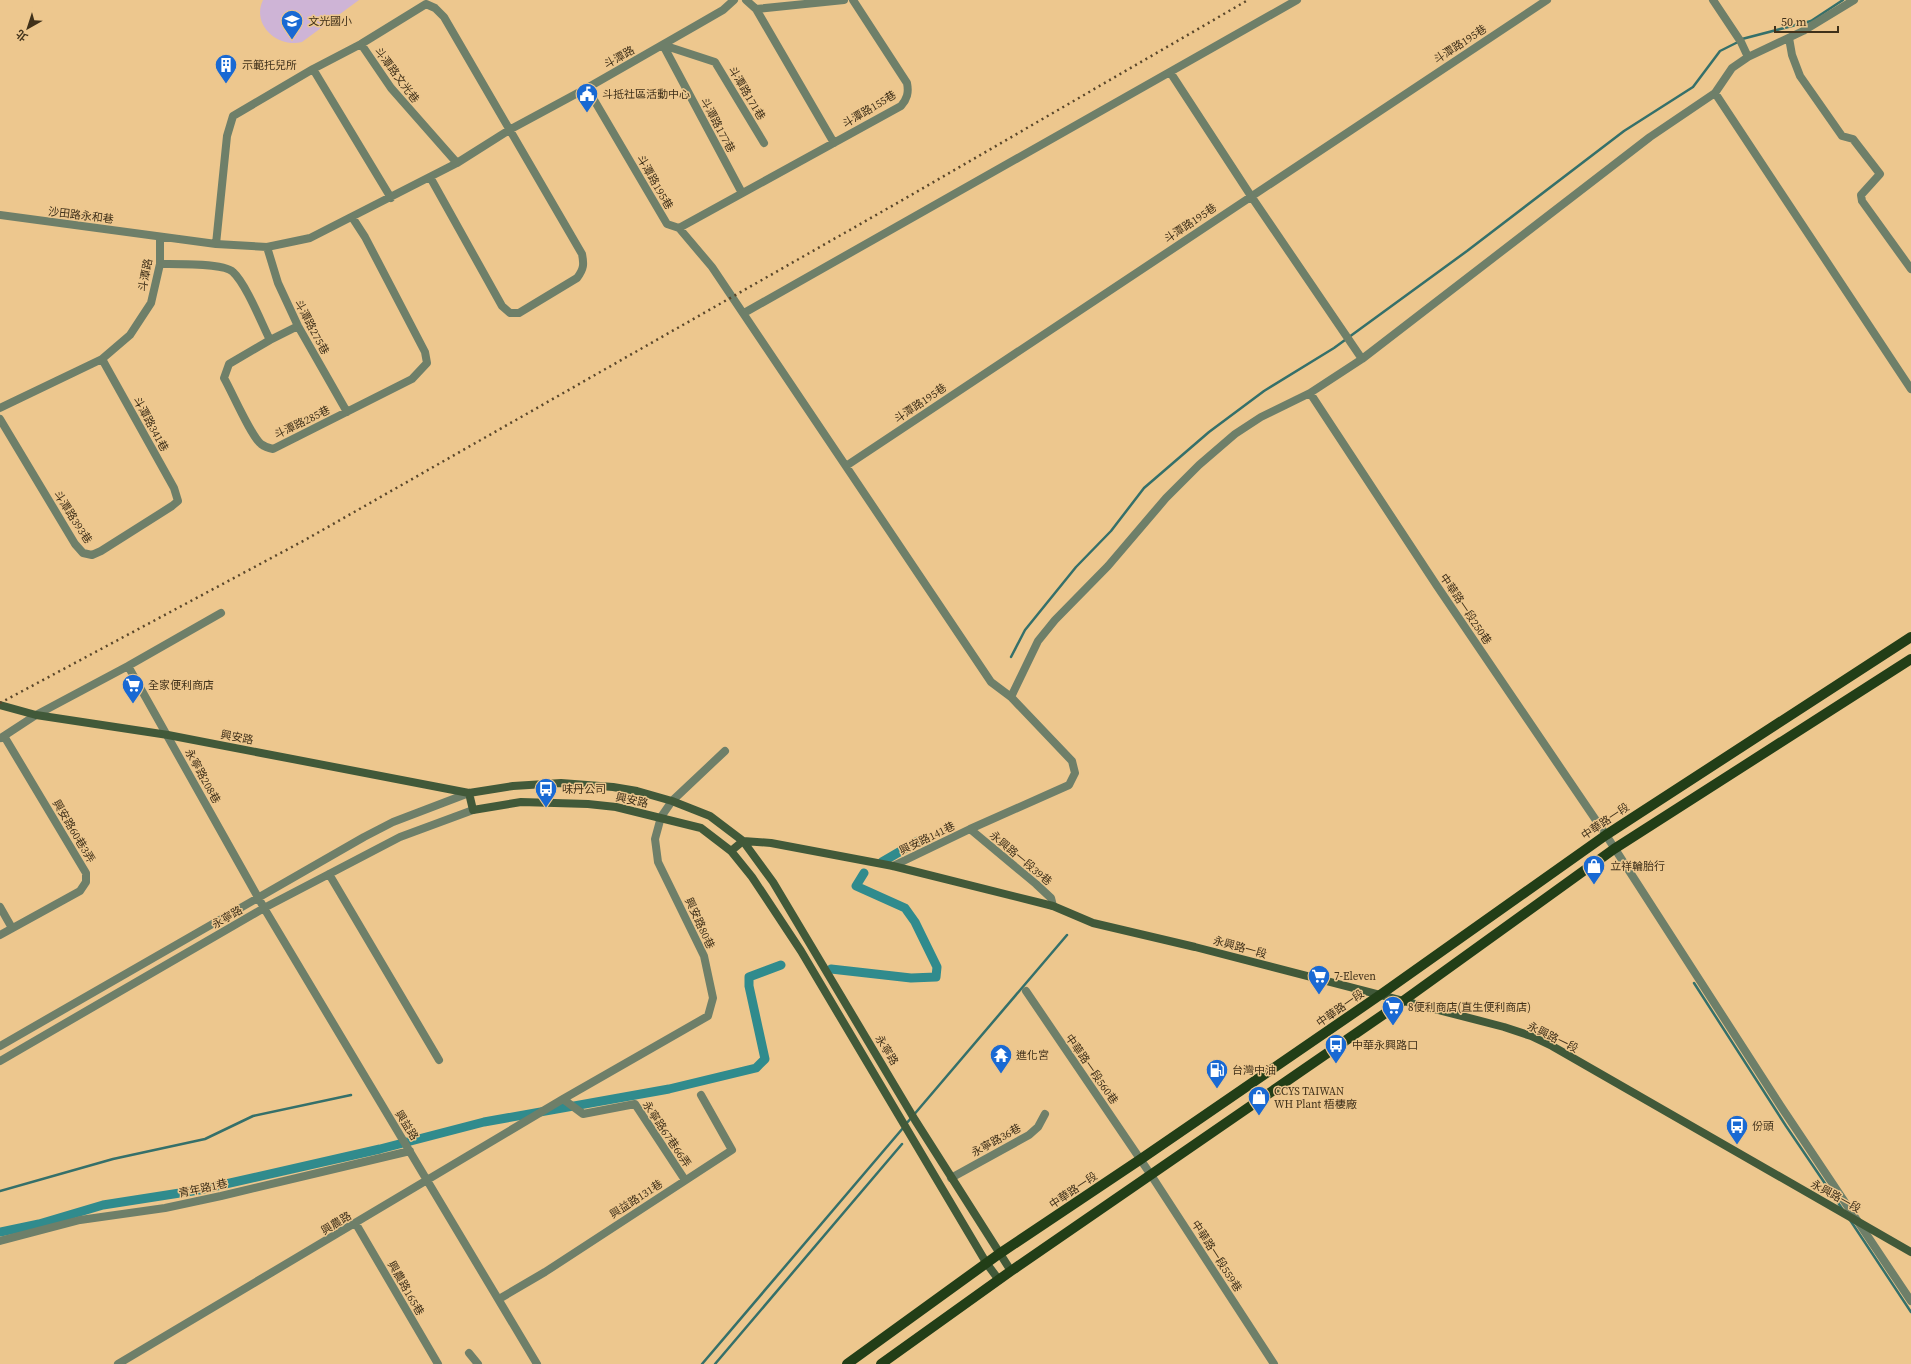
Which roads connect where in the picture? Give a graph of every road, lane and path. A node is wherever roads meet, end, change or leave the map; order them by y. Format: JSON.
{"nodes":[{"id":1,"x":734,"y":0,"type":"edge"},
{"id":2,"x":746,"y":0,"type":"edge"},
{"id":3,"x":844,"y":0,"type":"edge"},
{"id":4,"x":853,"y":0,"type":"edge"},
{"id":5,"x":1297,"y":0,"type":"edge"},
{"id":6,"x":1547,"y":0,"type":"edge"},
{"id":7,"x":1713,"y":0,"type":"edge"},
{"id":8,"x":1854,"y":0,"type":"edge"},
{"id":9,"x":756,"y":9,"type":"junction"},
{"id":10,"x":1789,"y":38,"type":"junction"},
{"id":11,"x":361,"y":44,"type":"junction"},
{"id":12,"x":663,"y":45,"type":"junction"},
{"id":13,"x":1748,"y":55,"type":"junction"},
{"id":14,"x":313,"y":69,"type":"junction"},
{"id":15,"x":1170,"y":72,"type":"junction"},
{"id":16,"x":587,"y":88,"type":"junction"},
{"id":17,"x":1715,"y":93,"type":"junction"},
{"id":18,"x":511,"y":129,"type":"junction"},
{"id":19,"x":764,"y":143,"type":"dead end"},
{"id":20,"x":834,"y":143,"type":"junction"},
{"id":21,"x":457,"y":163,"type":"junction"},
{"id":22,"x":430,"y":177,"type":"junction"},
{"id":23,"x":742,"y":193,"type":"junction"},
{"id":24,"x":1251,"y":196,"type":"junction"},
{"id":25,"x":391,"y":198,"type":"junction"},
{"id":26,"x":0,"y":215,"type":"edge"},
{"id":27,"x":352,"y":217,"type":"junction"},
{"id":28,"x":679,"y":228,"type":"junction"},
{"id":29,"x":160,"y":237,"type":"junction"},
{"id":30,"x":216,"y":244,"type":"junction"},
{"id":31,"x":268,"y":247,"type":"junction"},
{"id":32,"x":160,"y":264,"type":"junction"},
{"id":33,"x":1911,"y":269,"type":"edge"},
{"id":34,"x":744,"y":313,"type":"junction"},
{"id":35,"x":298,"y":326,"type":"junction"},
{"id":36,"x":270,"y":340,"type":"junction"},
{"id":37,"x":102,"y":359,"type":"junction"},
{"id":38,"x":1362,"y":359,"type":"junction"},
{"id":39,"x":1911,"y":389,"type":"edge"},
{"id":40,"x":1310,"y":393,"type":"junction"},
{"id":41,"x":0,"y":408,"type":"edge"},
{"id":42,"x":347,"y":412,"type":"junction"},
{"id":43,"x":0,"y":419,"type":"edge"},
{"id":44,"x":846,"y":466,"type":"junction"},
{"id":45,"x":178,"y":501,"type":"joint"},
{"id":46,"x":221,"y":613,"type":"dead end"},
{"id":47,"x":1911,"y":637,"type":"edge"},
{"id":48,"x":1911,"y":659,"type":"edge"},
{"id":49,"x":128,"y":666,"type":"junction"},
{"id":50,"x":1011,"y":697,"type":"junction"},
{"id":51,"x":0,"y":705,"type":"edge"},
{"id":52,"x":36,"y":715,"type":"junction"},
{"id":53,"x":168,"y":735,"type":"junction"},
{"id":54,"x":2,"y":737,"type":"edge"},
{"id":55,"x":725,"y":751,"type":"dead end"},
{"id":56,"x":469,"y":793,"type":"junction"},
{"id":57,"x":672,"y":800,"type":"junction"},
{"id":58,"x":473,"y":810,"type":"junction"},
{"id":59,"x":660,"y":817,"type":"junction"},
{"id":60,"x":970,"y":829,"type":"junction"},
{"id":61,"x":1606,"y":835,"type":"junction"},
{"id":62,"x":743,"y":841,"type":"junction"},
{"id":63,"x":1614,"y":849,"type":"junction"},
{"id":64,"x":731,"y":851,"type":"junction"},
{"id":65,"x":893,"y":866,"type":"junction"},
{"id":66,"x":329,"y":874,"type":"junction"},
{"id":67,"x":258,"y":897,"type":"junction"},
{"id":68,"x":1053,"y":906,"type":"junction"},
{"id":69,"x":0,"y":907,"type":"edge"},
{"id":70,"x":264,"y":908,"type":"junction"},
{"id":71,"x":12,"y":928,"type":"junction"},
{"id":72,"x":0,"y":935,"type":"edge"},
{"id":73,"x":1026,"y":991,"type":"dead end"},
{"id":74,"x":1380,"y":995,"type":"junction"},
{"id":75,"x":1402,"y":1002,"type":"junction"},
{"id":76,"x":0,"y":1046,"type":"edge"},
{"id":77,"x":439,"y":1060,"type":"dead end"},
{"id":78,"x":0,"y":1061,"type":"edge"},
{"id":79,"x":700,"y":1096,"type":"dead end"},
{"id":80,"x":563,"y":1099,"type":"junction"},
{"id":81,"x":1045,"y":1114,"type":"dead end"},
{"id":82,"x":410,"y":1151,"type":"junction"},
{"id":83,"x":1141,"y":1159,"type":"junction"},
{"id":84,"x":1151,"y":1175,"type":"junction"},
{"id":85,"x":951,"y":1178,"type":"junction"},
{"id":86,"x":685,"y":1180,"type":"junction"},
{"id":87,"x":427,"y":1181,"type":"junction"},
{"id":88,"x":1859,"y":1221,"type":"junction"},
{"id":89,"x":356,"y":1224,"type":"junction"},
{"id":90,"x":0,"y":1241,"type":"edge"},
{"id":91,"x":1911,"y":1252,"type":"edge"},
{"id":92,"x":999,"y":1254,"type":"junction"},
{"id":93,"x":987,"y":1264,"type":"junction"},
{"id":94,"x":1011,"y":1272,"type":"junction"},
{"id":95,"x":999,"y":1280,"type":"junction"},
{"id":96,"x":499,"y":1299,"type":"junction"},
{"id":97,"x":1911,"y":1301,"type":"edge"},
{"id":98,"x":469,"y":1353,"type":"dead end"},
{"id":99,"x":118,"y":1364,"type":"edge"},
{"id":100,"x":438,"y":1364,"type":"edge"},
{"id":101,"x":478,"y":1364,"type":"edge"},
{"id":102,"x":537,"y":1364,"type":"edge"},
{"id":103,"x":847,"y":1364,"type":"edge"},
{"id":104,"x":881,"y":1364,"type":"edge"},
{"id":105,"x":1274,"y":1364,"type":"edge"}],
"edges":[{"from":1,"to":12,"type":"street","name":"斗潭路"},
{"from":2,"to":9,"type":"street"},
{"from":3,"to":9,"type":"street"},
{"from":4,"to":20,"type":"street","name":"斗潭路155巷"},
{"from":5,"to":15,"type":"street"},
{"from":6,"to":24,"type":"street","name":"斗潭路195巷"},
{"from":7,"to":13,"type":"street"},
{"from":8,"to":10,"type":"street"},
{"from":9,"to":20,"type":"street"},
{"from":10,"to":13,"type":"street"},
{"from":10,"to":33,"type":"street"},
{"from":11,"to":14,"type":"street","name":"斗潭路文光巷"},
{"from":11,"to":18,"type":"street"},
{"from":11,"to":21,"type":"street","name":"斗潭路文光巷"},
{"from":12,"to":16,"type":"street","name":"斗潭路"},
{"from":12,"to":19,"type":"street","name":"斗潭路171巷"},
{"from":12,"to":23,"type":"street","name":"斗潭路177巷"},
{"from":13,"to":17,"type":"street"},
{"from":14,"to":25,"type":"street"},
{"from":14,"to":30,"type":"street","name":"斗潭路文光巷"},
{"from":15,"to":24,"type":"street"},
{"from":15,"to":34,"type":"street"},
{"from":16,"to":18,"type":"street","name":"斗潭路"},
{"from":16,"to":28,"type":"street","name":"斗潭路195巷"},
{"from":17,"to":38,"type":"street"},
{"from":17,"to":39,"type":"street"},
{"from":18,"to":21,"type":"street","name":"斗潭路"},
{"from":18,"to":22,"type":"street"},
{"from":20,"to":23,"type":"street","name":"斗潭路155巷"},
{"from":21,"to":22,"type":"street","name":"斗潭路"},
{"from":22,"to":25,"type":"street","name":"斗潭路"},
{"from":23,"to":28,"type":"street","name":"斗潭路155巷"},
{"from":24,"to":38,"type":"street"},
{"from":24,"to":44,"type":"street","name":"斗潭路195巷"},
{"from":25,"to":27,"type":"street","name":"斗潭路"},
{"from":26,"to":29,"type":"street","name":"沙田路永和巷"},
{"from":27,"to":31,"type":"street","name":"斗潭路"},
{"from":27,"to":42,"type":"street"},
{"from":28,"to":34,"type":"street","name":"斗潭路195巷"},
{"from":29,"to":30,"type":"street","name":"斗潭路"},
{"from":29,"to":32,"type":"street","name":"斗潭路"},
{"from":30,"to":31,"type":"street","name":"斗潭路"},
{"from":31,"to":35,"type":"street","name":"斗潭路275巷"},
{"from":32,"to":36,"type":"street"},
{"from":32,"to":37,"type":"street","name":"斗潭路"},
{"from":34,"to":44,"type":"street","name":"斗潭路195巷"},
{"from":35,"to":36,"type":"street","name":"斗潭路285巷"},
{"from":35,"to":42,"type":"street","name":"斗潭路275巷"},
{"from":36,"to":42,"type":"street","name":"斗潭路285巷"},
{"from":37,"to":41,"type":"street","name":"斗潭路"},
{"from":37,"to":45,"type":"street","name":"斗潭路341巷"},
{"from":38,"to":40,"type":"street"},
{"from":40,"to":50,"type":"street"},
{"from":40,"to":61,"type":"street","name":"中華路一段250巷"},
{"from":43,"to":45,"type":"street","name":"斗潭路393巷"},
{"from":44,"to":50,"type":"street","name":"斗潭路195巷"},
{"from":46,"to":49,"type":"street"},
{"from":47,"to":61,"type":"main road","name":"中華路一段"},
{"from":48,"to":63,"type":"main road"},
{"from":49,"to":52,"type":"street"},
{"from":49,"to":53,"type":"street","name":"永寧路208巷"},
{"from":50,"to":60,"type":"street","name":"興安路141巷"},
{"from":51,"to":52,"type":"street","name":"興安路"},
{"from":52,"to":53,"type":"street","name":"興安路"},
{"from":52,"to":54,"type":"street"},
{"from":53,"to":56,"type":"street","name":"興安路"},
{"from":53,"to":67,"type":"street","name":"永寧路208巷"},
{"from":54,"to":71,"type":"street","name":"興安路60巷3弄"},
{"from":55,"to":57,"type":"street","name":"興安路80巷"},
{"from":56,"to":57,"type":"street","name":"興安路"},
{"from":56,"to":58,"type":"street"},
{"from":56,"to":67,"type":"street","name":"永寧路"},
{"from":57,"to":59,"type":"street","name":"興安路80巷"},
{"from":57,"to":62,"type":"street","name":"興安路"},
{"from":58,"to":59,"type":"street","name":"興安路"},
{"from":58,"to":66,"type":"street","name":"永寧路"},
{"from":59,"to":64,"type":"street","name":"興安路"},
{"from":59,"to":80,"type":"street","name":"興安路80巷"},
{"from":60,"to":65,"type":"street","name":"興安路141巷"},
{"from":60,"to":68,"type":"street","name":"永興路一段39巷"},
{"from":61,"to":63,"type":"street","name":"中華路一段250巷"},
{"from":61,"to":74,"type":"main road","name":"中華路一段"},
{"from":62,"to":64,"type":"street"},
{"from":62,"to":65,"type":"street"},
{"from":62,"to":85,"type":"street","name":"永寧路"},
{"from":63,"to":75,"type":"main road"},
{"from":63,"to":88,"type":"street","name":"中華路一段250巷"},
{"from":64,"to":93,"type":"street"},
{"from":65,"to":68,"type":"street","name":"永興路一段"},
{"from":66,"to":70,"type":"street","name":"永寧路"},
{"from":66,"to":77,"type":"street"},
{"from":67,"to":70,"type":"street","name":"興益路"},
{"from":67,"to":76,"type":"street","name":"永寧路"},
{"from":68,"to":74,"type":"street","name":"永興路一段"},
{"from":69,"to":71,"type":"street"},
{"from":70,"to":78,"type":"street","name":"永寧路"},
{"from":70,"to":82,"type":"street","name":"興益路"},
{"from":71,"to":72,"type":"street","name":"興安路60巷3弄"},
{"from":73,"to":83,"type":"street","name":"中華路一段560巷"},
{"from":74,"to":75,"type":"street","name":"永興路一段"},
{"from":74,"to":83,"type":"main road","name":"中華路一段"},
{"from":75,"to":84,"type":"main road"},
{"from":75,"to":88,"type":"street","name":"永興路一段"},
{"from":79,"to":86,"type":"street","name":"興益路131巷"},
{"from":80,"to":86,"type":"street","name":"永寧路67巷66弄"},
{"from":80,"to":87,"type":"street","name":"興農路"},
{"from":81,"to":85,"type":"street","name":"永寧路36巷"},
{"from":82,"to":87,"type":"street","name":"興益路"},
{"from":82,"to":90,"type":"street","name":"青年路1巷"},
{"from":83,"to":84,"type":"street","name":"中華路一段559巷"},
{"from":83,"to":92,"type":"main road","name":"中華路一段"},
{"from":84,"to":94,"type":"main road"},
{"from":84,"to":105,"type":"street","name":"中華路一段559巷"},
{"from":85,"to":92,"type":"street","name":"永寧路"},
{"from":86,"to":96,"type":"street","name":"興益路131巷"},
{"from":87,"to":89,"type":"street","name":"興農路"},
{"from":87,"to":96,"type":"street","name":"興益路"},
{"from":88,"to":91,"type":"street","name":"永興路一段"},
{"from":88,"to":97,"type":"street","name":"中華路一段250巷"},
{"from":89,"to":99,"type":"street","name":"興農路"},
{"from":89,"to":100,"type":"street","name":"興農路165巷"},
{"from":92,"to":93,"type":"main road","name":"中華路一段"},
{"from":92,"to":94,"type":"street","name":"永寧路"},
{"from":93,"to":95,"type":"street"},
{"from":93,"to":103,"type":"main road","name":"中華路一段"},
{"from":94,"to":95,"type":"main road"},
{"from":95,"to":104,"type":"main road"},
{"from":96,"to":102,"type":"street","name":"興益路"},
{"from":98,"to":101,"type":"street"}]}
